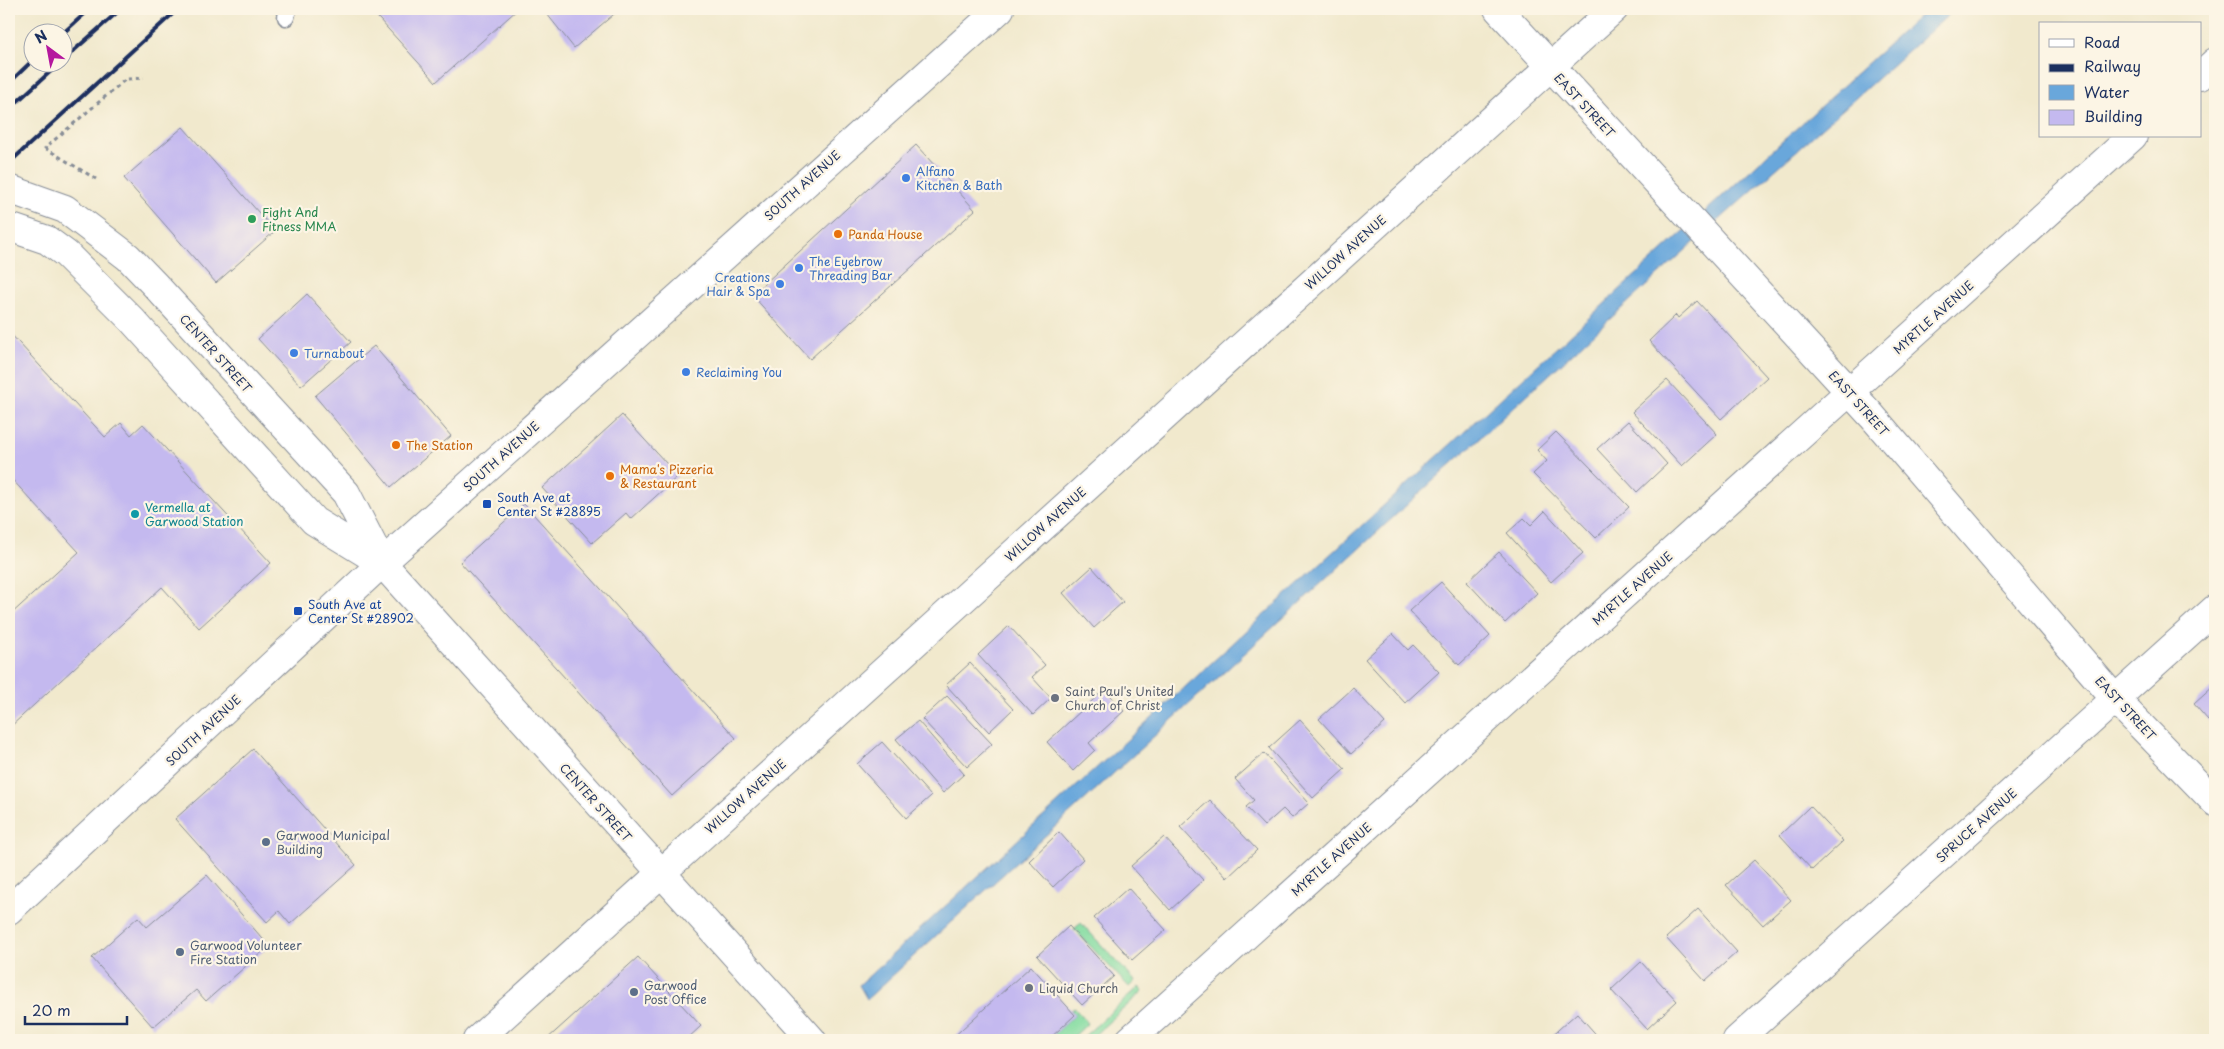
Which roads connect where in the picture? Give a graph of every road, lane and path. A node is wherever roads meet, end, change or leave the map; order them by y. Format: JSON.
{"nodes":[{"id":1,"x":1000,"y":9,"type":"edge"},
{"id":2,"x":1498,"y":9,"type":"edge"},
{"id":3,"x":1614,"y":9,"type":"edge"},
{"id":4,"x":2215,"y":62,"type":"edge"},
{"id":5,"x":1550,"y":67,"type":"junction"},
{"id":6,"x":2202,"y":74,"type":"edge"},
{"id":7,"x":144,"y":78,"type":"dead end"},
{"id":8,"x":2131,"y":138,"type":"edge"},
{"id":9,"x":96,"y":179,"type":"dead end"},
{"id":10,"x":9,"y":189,"type":"edge"},
{"id":11,"x":9,"y":227,"type":"edge"},
{"id":12,"x":1849,"y":393,"type":"junction"},
{"id":13,"x":382,"y":563,"type":"junction"},
{"id":14,"x":2215,"y":609,"type":"edge"},
{"id":15,"x":2115,"y":699,"type":"junction"},
{"id":16,"x":2215,"y":802,"type":"edge"},
{"id":17,"x":660,"y":874,"type":"junction"},
{"id":18,"x":9,"y":910,"type":"edge"},
{"id":19,"x":477,"y":1040,"type":"edge"},
{"id":20,"x":812,"y":1040,"type":"edge"},
{"id":21,"x":1130,"y":1040,"type":"edge"},
{"id":22,"x":1737,"y":1040,"type":"edge"}],
"edges":[{"from":1,"to":13,"type":"street","name":"SOUTH AVENUE"},
{"from":2,"to":5,"type":"street","name":"EAST STREET"},
{"from":3,"to":5,"type":"street","name":"WILLOW AVENUE"},
{"from":4,"to":6,"type":"street"},
{"from":5,"to":12,"type":"street","name":"EAST STREET"},
{"from":5,"to":17,"type":"street","name":"WILLOW AVENUE"},
{"from":7,"to":9,"type":"path"},
{"from":8,"to":12,"type":"street","name":"MYRTLE AVENUE"},
{"from":10,"to":13,"type":"street","name":"CENTER STREET"},
{"from":11,"to":13,"type":"street","name":"CENTER STREET"},
{"from":12,"to":15,"type":"street","name":"EAST STREET"},
{"from":12,"to":21,"type":"street","name":"MYRTLE AVENUE"},
{"from":13,"to":17,"type":"street","name":"CENTER STREET"},
{"from":13,"to":18,"type":"street","name":"SOUTH AVENUE"},
{"from":14,"to":15,"type":"street","name":"SPRUCE AVENUE"},
{"from":15,"to":16,"type":"street","name":"EAST STREET"},
{"from":15,"to":22,"type":"street","name":"SPRUCE AVENUE"},
{"from":17,"to":19,"type":"street","name":"WILLOW AVENUE"},
{"from":17,"to":20,"type":"street","name":"CENTER STREET"}]}
